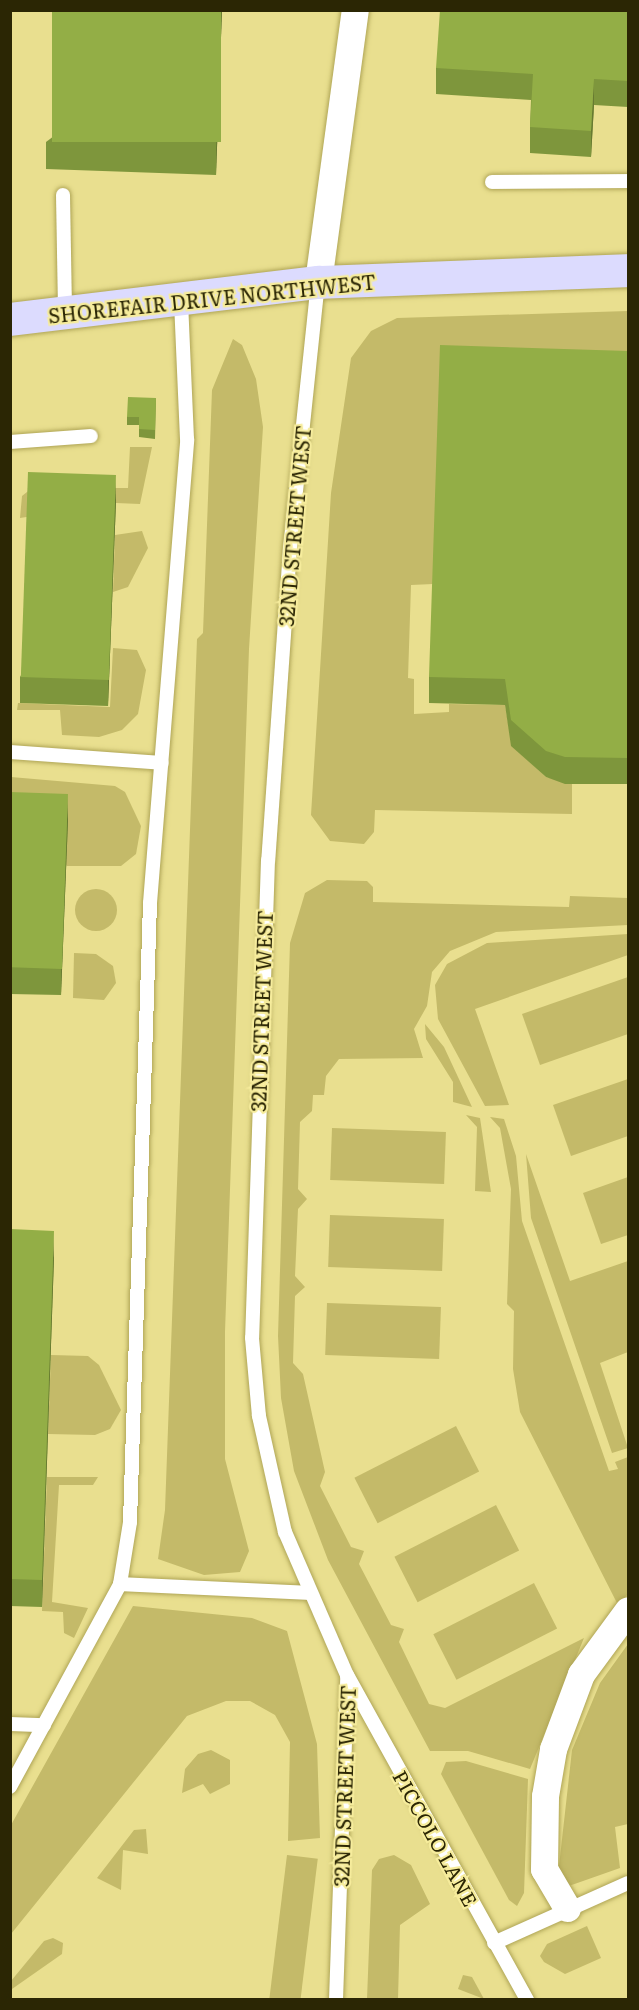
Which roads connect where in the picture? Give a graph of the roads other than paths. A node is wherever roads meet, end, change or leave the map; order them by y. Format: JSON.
{"nodes":[{"id":1,"x":355,"y":10,"type":"edge"},
{"id":2,"x":628,"y":181,"type":"edge"},
{"id":3,"x":492,"y":182,"type":"dead end"},
{"id":4,"x":63,"y":195,"type":"dead end"},
{"id":5,"x":628,"y":270,"type":"edge"},
{"id":6,"x":318,"y":282,"type":"junction"},
{"id":7,"x":181,"y":299,"type":"junction"},
{"id":8,"x":65,"y":313,"type":"junction"},
{"id":9,"x":10,"y":319,"type":"edge"},
{"id":10,"x":91,"y":436,"type":"dead end"},
{"id":11,"x":10,"y":442,"type":"edge"},
{"id":12,"x":10,"y":752,"type":"edge"},
{"id":13,"x":162,"y":763,"type":"junction"},
{"id":14,"x":120,"y":1584,"type":"junction"},
{"id":15,"x":310,"y":1593,"type":"junction"},
{"id":16,"x":628,"y":1610,"type":"edge"},
{"id":17,"x":347,"y":1675,"type":"junction"},
{"id":18,"x":10,"y":1724,"type":"edge"},
{"id":19,"x":44,"y":1725,"type":"junction"},
{"id":20,"x":10,"y":1787,"type":"edge"},
{"id":21,"x":628,"y":1883,"type":"edge"},
{"id":22,"x":567,"y":1908,"type":"junction"},
{"id":23,"x":494,"y":1943,"type":"junction"},
{"id":24,"x":336,"y":2000,"type":"edge"},
{"id":25,"x":527,"y":2000,"type":"edge"}],
"edges":[{"from":1,"to":6,"type":"street","name":"32ND STREET WEST"},
{"from":2,"to":3,"type":"lane"},
{"from":4,"to":8,"type":"lane"},
{"from":5,"to":6,"type":"street","name":"SHOREFAIR DRIVE NORTHWEST"},
{"from":6,"to":7,"type":"street","name":"SHOREFAIR DRIVE NORTHWEST"},
{"from":6,"to":15,"type":"lane","name":"32ND STREET WEST"},
{"from":7,"to":8,"type":"street","name":"SHOREFAIR DRIVE NORTHWEST"},
{"from":7,"to":13,"type":"lane"},
{"from":8,"to":9,"type":"street","name":"SHOREFAIR DRIVE NORTHWEST"},
{"from":10,"to":11,"type":"lane"},
{"from":12,"to":13,"type":"lane"},
{"from":13,"to":14,"type":"lane"},
{"from":14,"to":15,"type":"lane"},
{"from":14,"to":19,"type":"lane"},
{"from":15,"to":17,"type":"lane","name":"32ND STREET WEST"},
{"from":16,"to":22,"type":"street"},
{"from":17,"to":23,"type":"lane","name":"PICCOLO LANE"},
{"from":17,"to":24,"type":"lane","name":"32ND STREET WEST"},
{"from":18,"to":19,"type":"lane"},
{"from":19,"to":20,"type":"lane"},
{"from":21,"to":22,"type":"lane"},
{"from":22,"to":23,"type":"lane"},
{"from":23,"to":25,"type":"lane","name":"PICCOLO LANE"}]}
